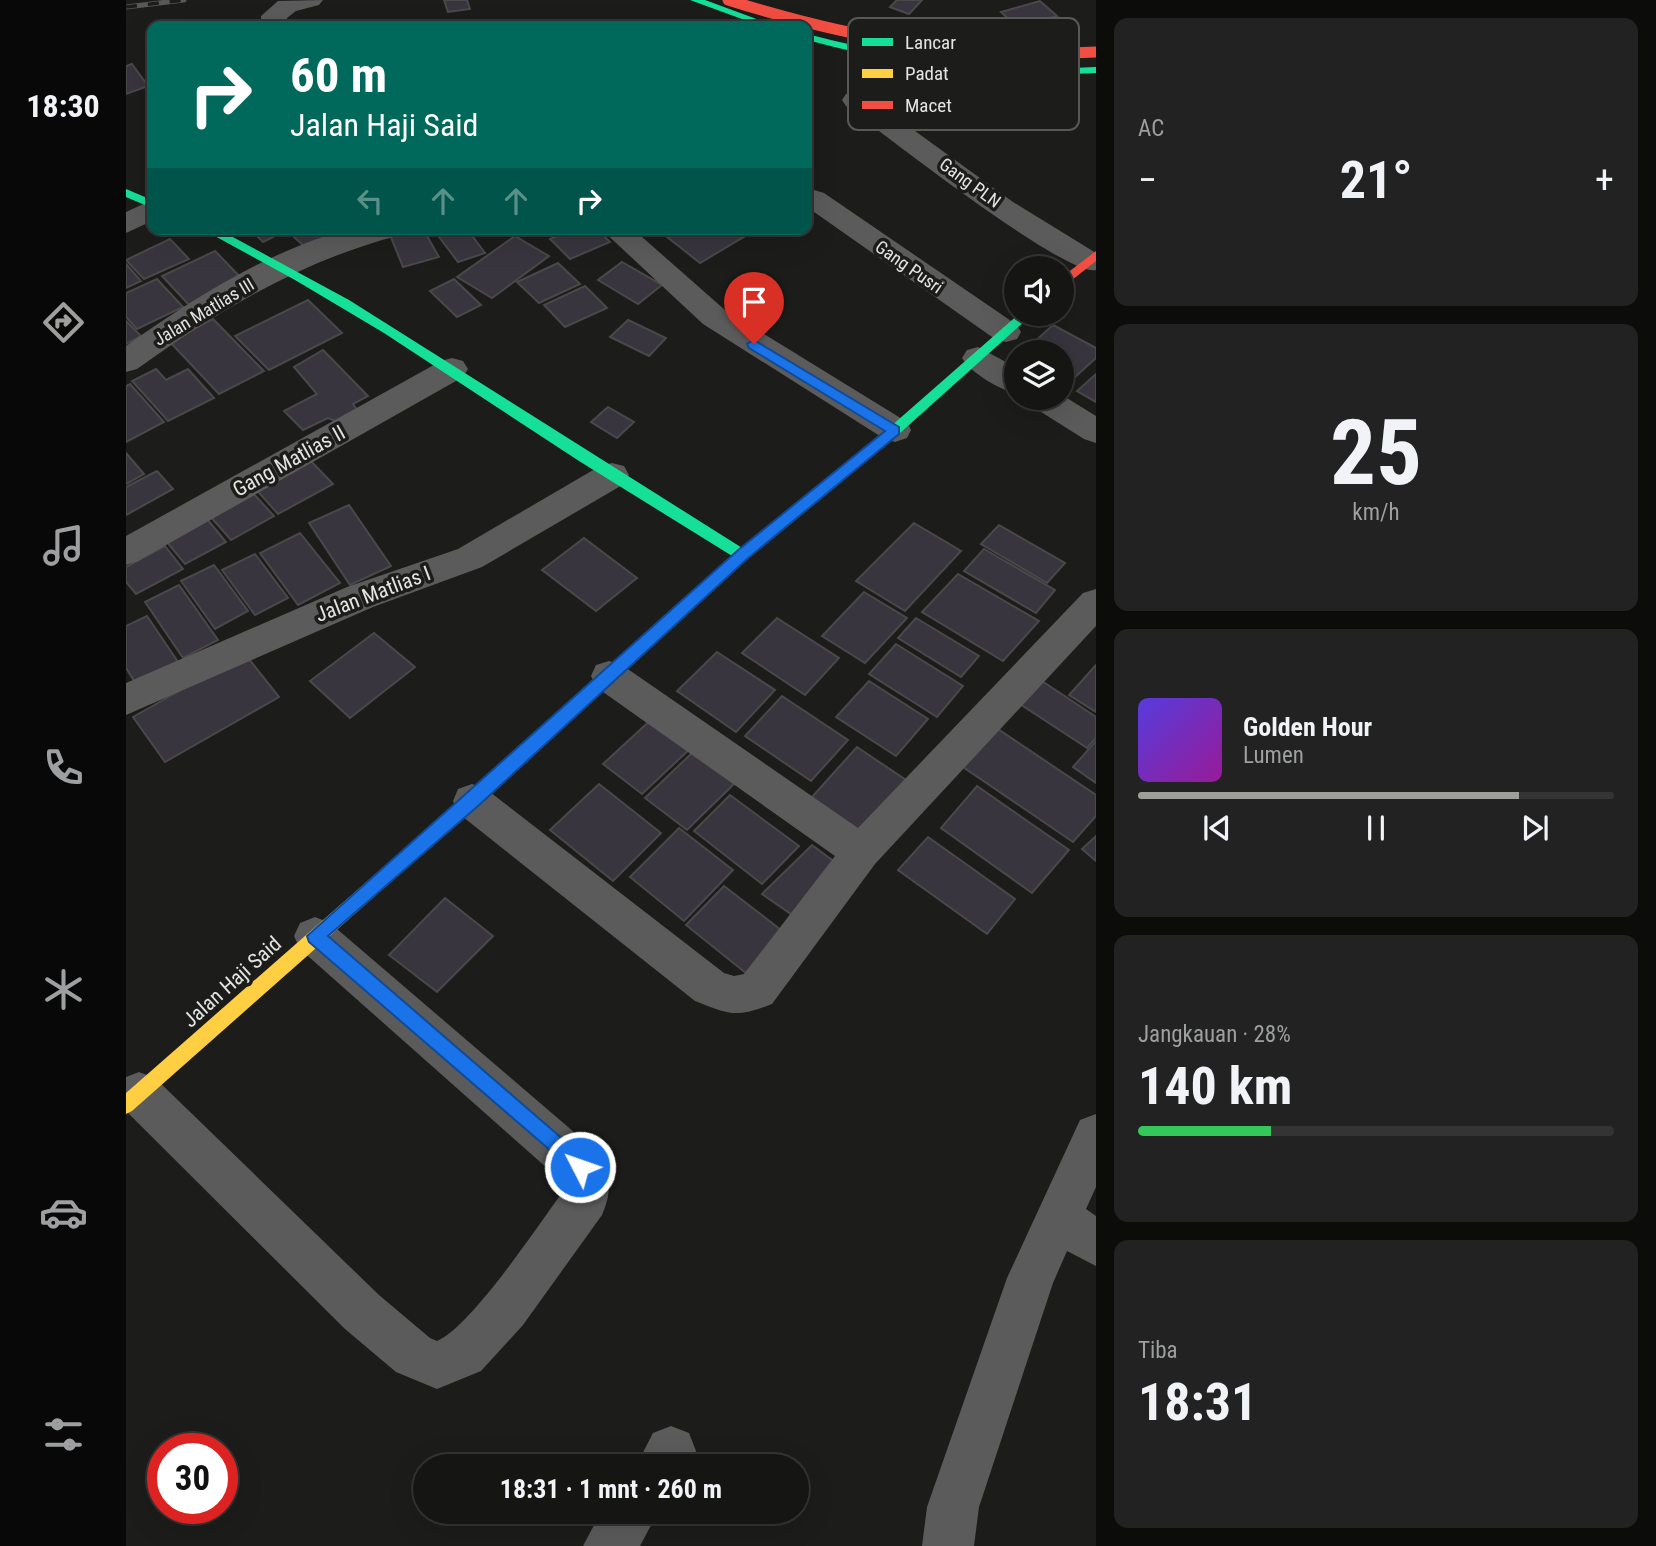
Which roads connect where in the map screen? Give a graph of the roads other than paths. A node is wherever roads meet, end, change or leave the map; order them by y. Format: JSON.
{"nodes":[{"id":1,"x":310,"y":0,"type":"edge"},
{"id":2,"x":695,"y":0,"type":"edge"},
{"id":3,"x":728,"y":0,"type":"edge"},
{"id":4,"x":765,"y":0,"type":"edge"},
{"id":5,"x":274,"y":21,"type":"edge"},
{"id":6,"x":759,"y":21,"type":"edge"},
{"id":7,"x":799,"y":21,"type":"edge"},
{"id":8,"x":848,"y":21,"type":"edge"},
{"id":9,"x":812,"y":25,"type":"edge"},
{"id":10,"x":848,"y":35,"type":"edge"},
{"id":11,"x":812,"y":38,"type":"edge"},
{"id":12,"x":848,"y":47,"type":"edge"},
{"id":13,"x":1079,"y":85,"type":"edge"},
{"id":14,"x":1088,"y":87,"type":"dead end"},
{"id":15,"x":896,"y":130,"type":"edge"},
{"id":16,"x":126,"y":193,"type":"edge"},
{"id":17,"x":814,"y":199,"type":"dead end"},
{"id":18,"x":147,"y":204,"type":"edge"},
{"id":19,"x":147,"y":209,"type":"edge"},
{"id":20,"x":126,"y":224,"type":"edge"},
{"id":21,"x":220,"y":235,"type":"edge"},
{"id":22,"x":370,"y":235,"type":"edge"},
{"id":23,"x":622,"y":235,"type":"edge"},
{"id":24,"x":1092,"y":258,"type":"edge"},
{"id":25,"x":283,"y":265,"type":"junction"},
{"id":26,"x":1074,"y":274,"type":"edge"},
{"id":27,"x":1004,"y":315,"type":"edge"},
{"id":28,"x":1014,"y":326,"type":"edge"},
{"id":29,"x":978,"y":359,"type":"junction"},
{"id":30,"x":126,"y":361,"type":"edge"},
{"id":31,"x":452,"y":369,"type":"junction"},
{"id":32,"x":1004,"y":375,"type":"edge"},
{"id":33,"x":1062,"y":410,"type":"edge"},
{"id":34,"x":895,"y":430,"type":"junction"},
{"id":35,"x":1096,"y":431,"type":"edge"},
{"id":36,"x":612,"y":475,"type":"junction"},
{"id":37,"x":126,"y":552,"type":"edge"},
{"id":38,"x":742,"y":555,"type":"junction"},
{"id":39,"x":1096,"y":603,"type":"edge"},
{"id":40,"x":609,"y":676,"type":"junction"},
{"id":41,"x":126,"y":700,"type":"edge"},
{"id":42,"x":472,"y":801,"type":"junction"},
{"id":43,"x":861,"y":852,"type":"junction"},
{"id":44,"x":315,"y":936,"type":"junction"},
{"id":45,"x":132,"y":1099,"type":"edge"},
{"id":46,"x":1096,"y":1136,"type":"edge"},
{"id":47,"x":1077,"y":1231,"type":"edge"},
{"id":48,"x":624,"y":1524,"type":"edge"},
{"id":49,"x":610,"y":1546,"type":"edge"},
{"id":50,"x":948,"y":1546,"type":"edge"}],
"edges":[{"from":1,"to":5,"type":"street"},
{"from":2,"to":6,"type":"street"},
{"from":3,"to":7,"type":"street","bridge":true},
{"from":4,"to":8,"type":"street"},
{"from":9,"to":10,"type":"street","bridge":true},
{"from":11,"to":12,"type":"street"},
{"from":13,"to":14,"type":"street"},
{"from":15,"to":24,"type":"street","name":"Gang PLN"},
{"from":16,"to":18,"type":"street"},
{"from":17,"to":27,"type":"street","name":"Gang Pusri"},
{"from":19,"to":20,"type":"street"},
{"from":21,"to":25,"type":"street"},
{"from":22,"to":25,"type":"street","name":"Jalan Matlias III"},
{"from":23,"to":34,"type":"street"},
{"from":24,"to":26,"type":"street"},
{"from":25,"to":30,"type":"street","name":"Jalan Matlias III"},
{"from":25,"to":31,"type":"street"},
{"from":28,"to":29,"type":"street","name":"Jalan Haji Said"},
{"from":29,"to":32,"type":"street"},
{"from":29,"to":34,"type":"street","name":"Jalan Haji Said"},
{"from":31,"to":36,"type":"street"},
{"from":31,"to":37,"type":"street","name":"Gang Matlias II"},
{"from":33,"to":35,"type":"street"},
{"from":34,"to":38,"type":"street","name":"Jalan Haji Said"},
{"from":36,"to":38,"type":"street"},
{"from":36,"to":41,"type":"street","name":"Jalan Matlias I"},
{"from":38,"to":40,"type":"street","name":"Jalan Haji Said"},
{"from":39,"to":43,"type":"street"},
{"from":40,"to":42,"type":"street","name":"Jalan Haji Said"},
{"from":40,"to":43,"type":"street"},
{"from":42,"to":43,"type":"street"},
{"from":42,"to":44,"type":"street","name":"Jalan Haji Said"},
{"from":44,"to":45,"type":"street","name":"Jalan Haji Said"},
{"from":44,"to":45,"type":"street"},
{"from":46,"to":47,"type":"street"},
{"from":47,"to":50,"type":"street"},
{"from":48,"to":49,"type":"street"}]}
